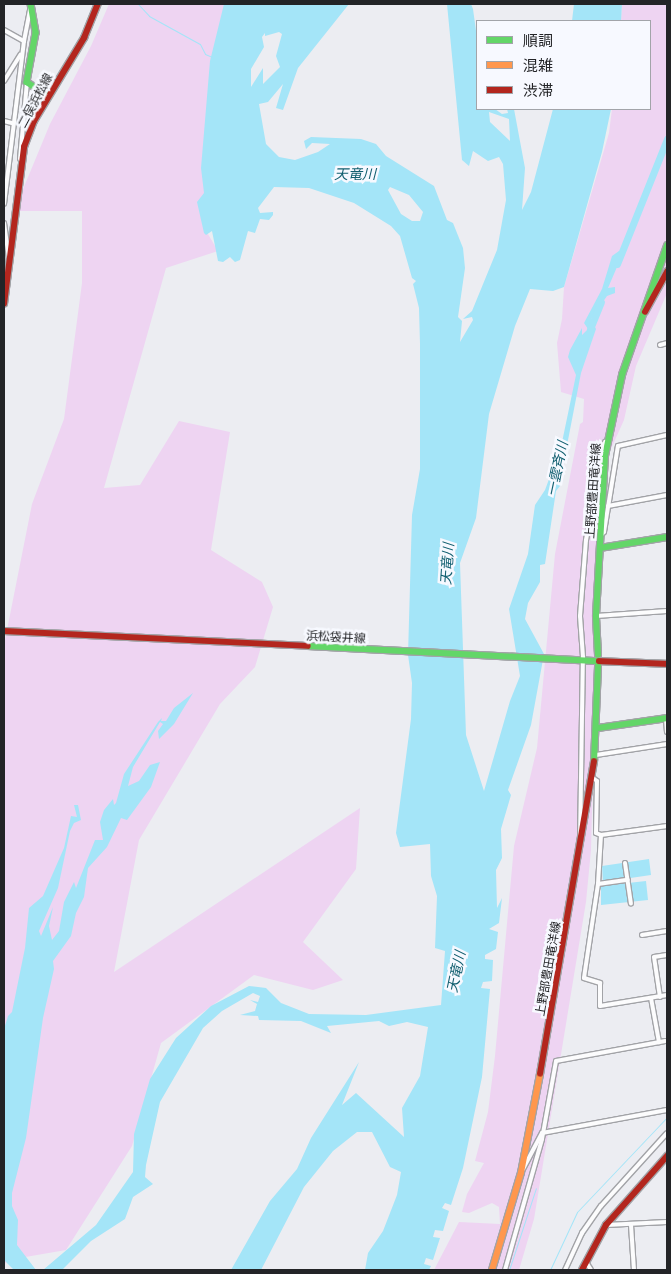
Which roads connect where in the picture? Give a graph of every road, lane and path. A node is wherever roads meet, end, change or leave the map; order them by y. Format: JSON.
{"nodes":[{"id":1,"x":31,"y":4,"type":"edge"},
{"id":2,"x":98,"y":4,"type":"edge"},
{"id":3,"x":4,"y":30,"type":"edge"},
{"id":4,"x":24,"y":41,"type":"junction"},
{"id":5,"x":20,"y":55,"type":"junction"},
{"id":6,"x":4,"y":81,"type":"edge"},
{"id":7,"x":27,"y":82,"type":"junction"},
{"id":8,"x":48,"y":96,"type":"junction"},
{"id":9,"x":4,"y":120,"type":"edge"},
{"id":10,"x":12,"y":123,"type":"junction"},
{"id":11,"x":19,"y":169,"type":"junction"},
{"id":12,"x":4,"y":204,"type":"edge"},
{"id":13,"x":4,"y":226,"type":"edge"},
{"id":14,"x":667,"y":246,"type":"edge"},
{"id":15,"x":9,"y":261,"type":"junction"},
{"id":16,"x":667,"y":272,"type":"edge"},
{"id":17,"x":4,"y":304,"type":"edge"},
{"id":18,"x":640,"y":318,"type":"junction"},
{"id":19,"x":667,"y":343,"type":"edge"},
{"id":20,"x":660,"y":345,"type":"dead end"},
{"id":21,"x":611,"y":417,"type":"junction"},
{"id":22,"x":667,"y":435,"type":"edge"},
{"id":23,"x":667,"y":496,"type":"edge"},
{"id":24,"x":608,"y":506,"type":"junction"},
{"id":25,"x":600,"y":536,"type":"junction"},
{"id":26,"x":667,"y":537,"type":"edge"},
{"id":27,"x":600,"y":548,"type":"junction"},
{"id":28,"x":667,"y":611,"type":"edge"},
{"id":29,"x":596,"y":616,"type":"junction"},
{"id":30,"x":4,"y":631,"type":"edge"},
{"id":31,"x":598,"y":656,"type":"dead end"},
{"id":32,"x":583,"y":661,"type":"junction"},
{"id":33,"x":667,"y":664,"type":"edge"},
{"id":34,"x":598,"y":666,"type":"dead end"},
{"id":35,"x":667,"y":718,"type":"edge"},
{"id":36,"x":598,"y":728,"type":"junction"},
{"id":37,"x":667,"y":732,"type":"edge"},
{"id":38,"x":667,"y":744,"type":"edge"},
{"id":39,"x":596,"y":755,"type":"junction"},
{"id":40,"x":593,"y":778,"type":"junction"},
{"id":41,"x":667,"y":826,"type":"edge"},
{"id":42,"x":601,"y":835,"type":"junction"},
{"id":43,"x":581,"y":845,"type":"junction"},
{"id":44,"x":625,"y":864,"type":"dead end"},
{"id":45,"x":628,"y":880,"type":"junction"},
{"id":46,"x":598,"y":884,"type":"junction"},
{"id":47,"x":631,"y":904,"type":"dead end"},
{"id":48,"x":667,"y":931,"type":"edge"},
{"id":49,"x":642,"y":935,"type":"dead end"},
{"id":50,"x":667,"y":955,"type":"edge"},
{"id":51,"x":660,"y":996,"type":"junction"},
{"id":52,"x":667,"y":996,"type":"edge"},
{"id":53,"x":651,"y":998,"type":"junction"},
{"id":54,"x":665,"y":1040,"type":"dead end"},
{"id":55,"x":659,"y":1042,"type":"junction"},
{"id":56,"x":667,"y":1110,"type":"edge"},
{"id":57,"x":542,"y":1133,"type":"junction"},
{"id":58,"x":667,"y":1133,"type":"edge"},
{"id":59,"x":667,"y":1158,"type":"edge"},
{"id":60,"x":521,"y":1173,"type":"junction"},
{"id":61,"x":667,"y":1222,"type":"edge"},
{"id":62,"x":606,"y":1225,"type":"junction"},
{"id":63,"x":631,"y":1225,"type":"junction"},
{"id":64,"x":586,"y":1262,"type":"junction"},
{"id":65,"x":492,"y":1270,"type":"edge"},
{"id":66,"x":504,"y":1270,"type":"edge"},
{"id":67,"x":565,"y":1270,"type":"edge"},
{"id":68,"x":582,"y":1270,"type":"edge"},
{"id":69,"x":591,"y":1270,"type":"edge"},
{"id":70,"x":634,"y":1270,"type":"edge"}],
"edges":[{"from":1,"to":4,"type":"street"},
{"from":1,"to":7,"type":"main road"},
{"from":2,"to":8,"type":"main road","name":"二俣浜松線"},
{"from":3,"to":4,"type":"street"},
{"from":4,"to":5,"type":"street"},
{"from":5,"to":6,"type":"street"},
{"from":5,"to":10,"type":"street"},
{"from":7,"to":8,"type":"main road"},
{"from":7,"to":11,"type":"street"},
{"from":8,"to":11,"type":"main road","name":"二俣浜松線"},
{"from":9,"to":10,"type":"street"},
{"from":10,"to":12,"type":"street"},
{"from":11,"to":15,"type":"main road","name":"二俣浜松線"},
{"from":13,"to":15,"type":"street"},
{"from":14,"to":18,"type":"main road","name":"上野部豊田竜洋線"},
{"from":15,"to":17,"type":"main road","name":"二俣浜松線"},
{"from":16,"to":18,"type":"main road"},
{"from":18,"to":21,"type":"main road","name":"上野部豊田竜洋線"},
{"from":19,"to":20,"type":"street"},
{"from":21,"to":25,"type":"main road","name":"上野部豊田竜洋線"},
{"from":21,"to":32,"type":"street"},
{"from":22,"to":24,"type":"street"},
{"from":23,"to":24,"type":"street"},
{"from":24,"to":25,"type":"street"},
{"from":25,"to":27,"type":"main road","name":"上野部豊田竜洋線"},
{"from":26,"to":27,"type":"main road"},
{"from":27,"to":29,"type":"main road","name":"上野部豊田竜洋線"},
{"from":28,"to":29,"type":"street"},
{"from":29,"to":31,"type":"main road","name":"上野部豊田竜洋線"},
{"from":30,"to":32,"type":"main road","name":"浜松袋井線"},
{"from":32,"to":33,"type":"main road","name":"浜松袋井線"},
{"from":32,"to":43,"type":"street"},
{"from":34,"to":36,"type":"main road","name":"上野部豊田竜洋線"},
{"from":35,"to":36,"type":"main road"},
{"from":35,"to":37,"type":"street"},
{"from":36,"to":39,"type":"main road","name":"上野部豊田竜洋線"},
{"from":38,"to":39,"type":"street"},
{"from":39,"to":40,"type":"main road","name":"上野部豊田竜洋線"},
{"from":40,"to":42,"type":"street"},
{"from":40,"to":43,"type":"main road","name":"上野部豊田竜洋線"},
{"from":41,"to":42,"type":"street"},
{"from":42,"to":46,"type":"street"},
{"from":43,"to":60,"type":"main road","name":"上野部豊田竜洋線"},
{"from":44,"to":45,"type":"street"},
{"from":45,"to":46,"type":"street"},
{"from":45,"to":47,"type":"street"},
{"from":46,"to":53,"type":"street"},
{"from":48,"to":49,"type":"street"},
{"from":50,"to":51,"type":"street"},
{"from":51,"to":52,"type":"street"},
{"from":51,"to":53,"type":"street"},
{"from":53,"to":55,"type":"street"},
{"from":54,"to":55,"type":"street"},
{"from":55,"to":57,"type":"street"},
{"from":56,"to":57,"type":"street"},
{"from":57,"to":60,"type":"street"},
{"from":57,"to":66,"type":"street"},
{"from":58,"to":67,"type":"street"},
{"from":59,"to":62,"type":"main road"},
{"from":60,"to":65,"type":"main road","name":"上野部豊田竜洋線"},
{"from":61,"to":63,"type":"street"},
{"from":62,"to":63,"type":"street"},
{"from":62,"to":64,"type":"main road"},
{"from":63,"to":70,"type":"street"},
{"from":64,"to":68,"type":"main road"},
{"from":64,"to":69,"type":"street"}]}
